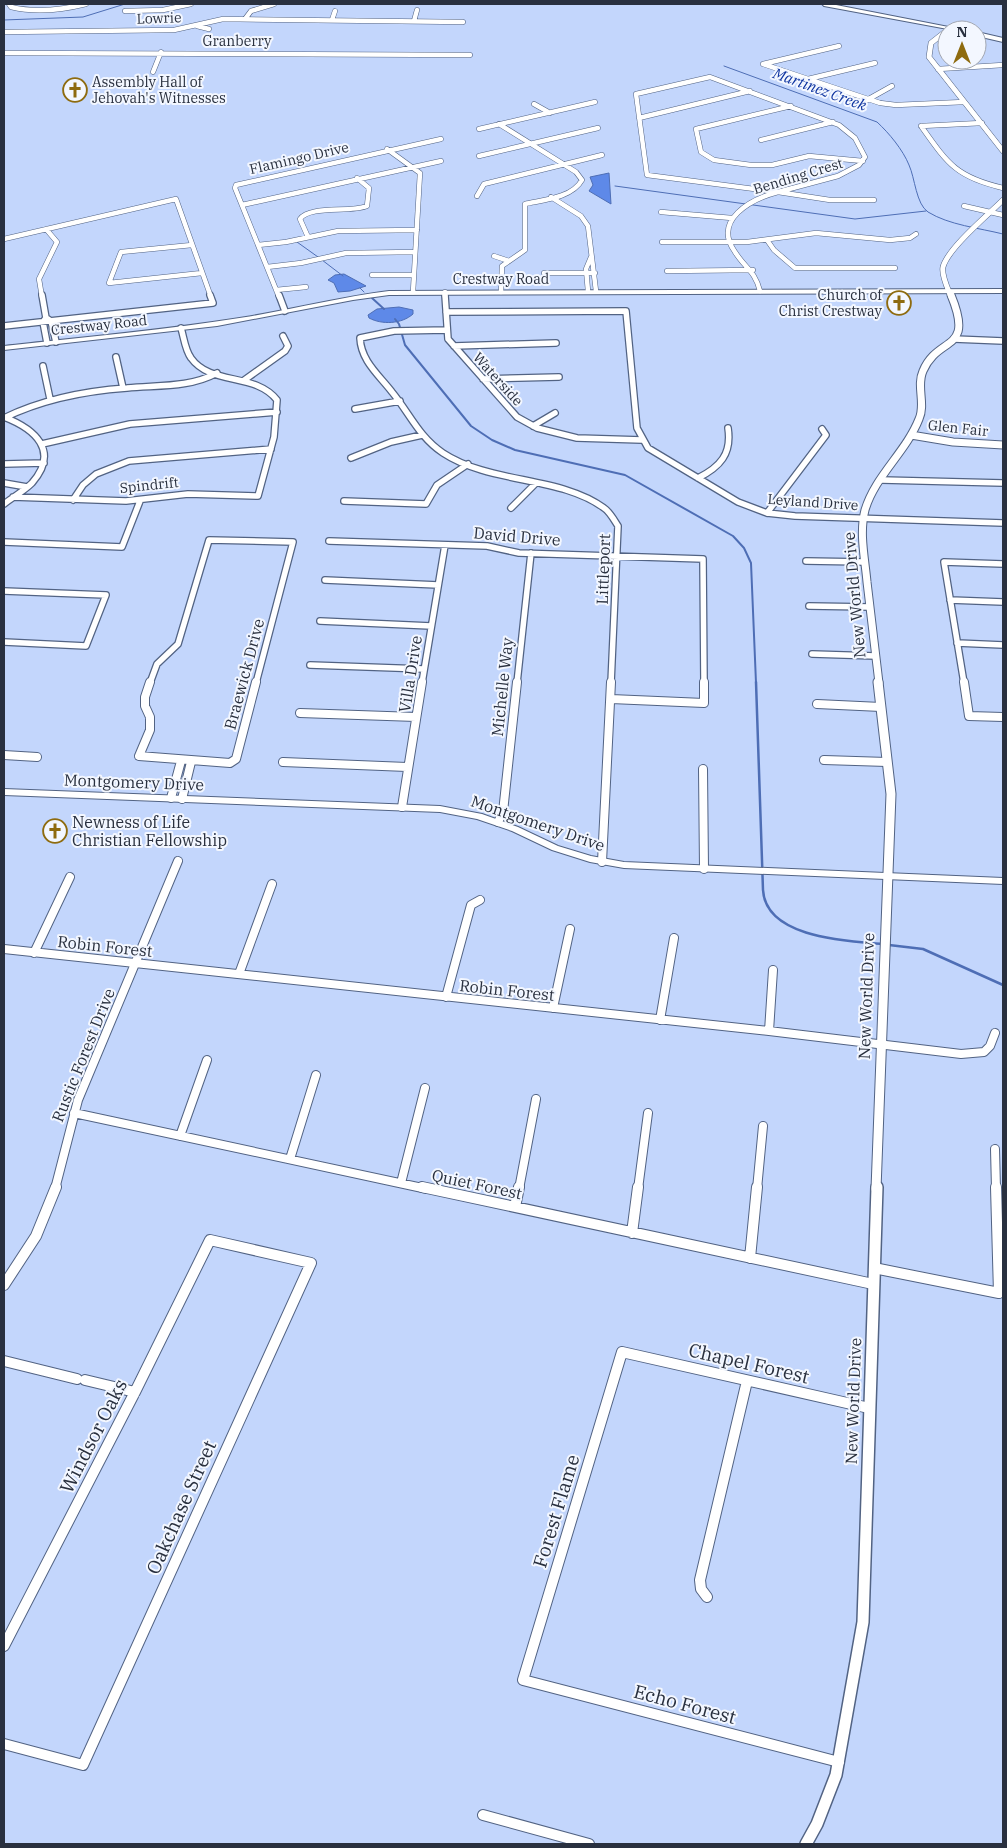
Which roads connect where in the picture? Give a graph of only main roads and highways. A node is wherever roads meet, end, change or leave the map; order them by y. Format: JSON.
{"nodes":[{"id":1,"x":824,"y":4,"type":"edge"},
{"id":2,"x":937,"y":26,"type":"edge"},
{"id":3,"x":987,"y":36,"type":"edge"},
{"id":4,"x":1003,"y":40,"type":"edge"},
{"id":5,"x":1003,"y":291,"type":"edge"},
{"id":6,"x":4,"y":348,"type":"edge"},
{"id":7,"x":4,"y":792,"type":"edge"},
{"id":8,"x":1003,"y":881,"type":"edge"}],
"edges":[{"from":1,"to":2,"type":"main road"},
{"from":3,"to":4,"type":"main road"},
{"from":5,"to":6,"type":"main road","name":"Crestway Road"},
{"from":7,"to":8,"type":"main road","name":"Montgomery Drive"}]}
